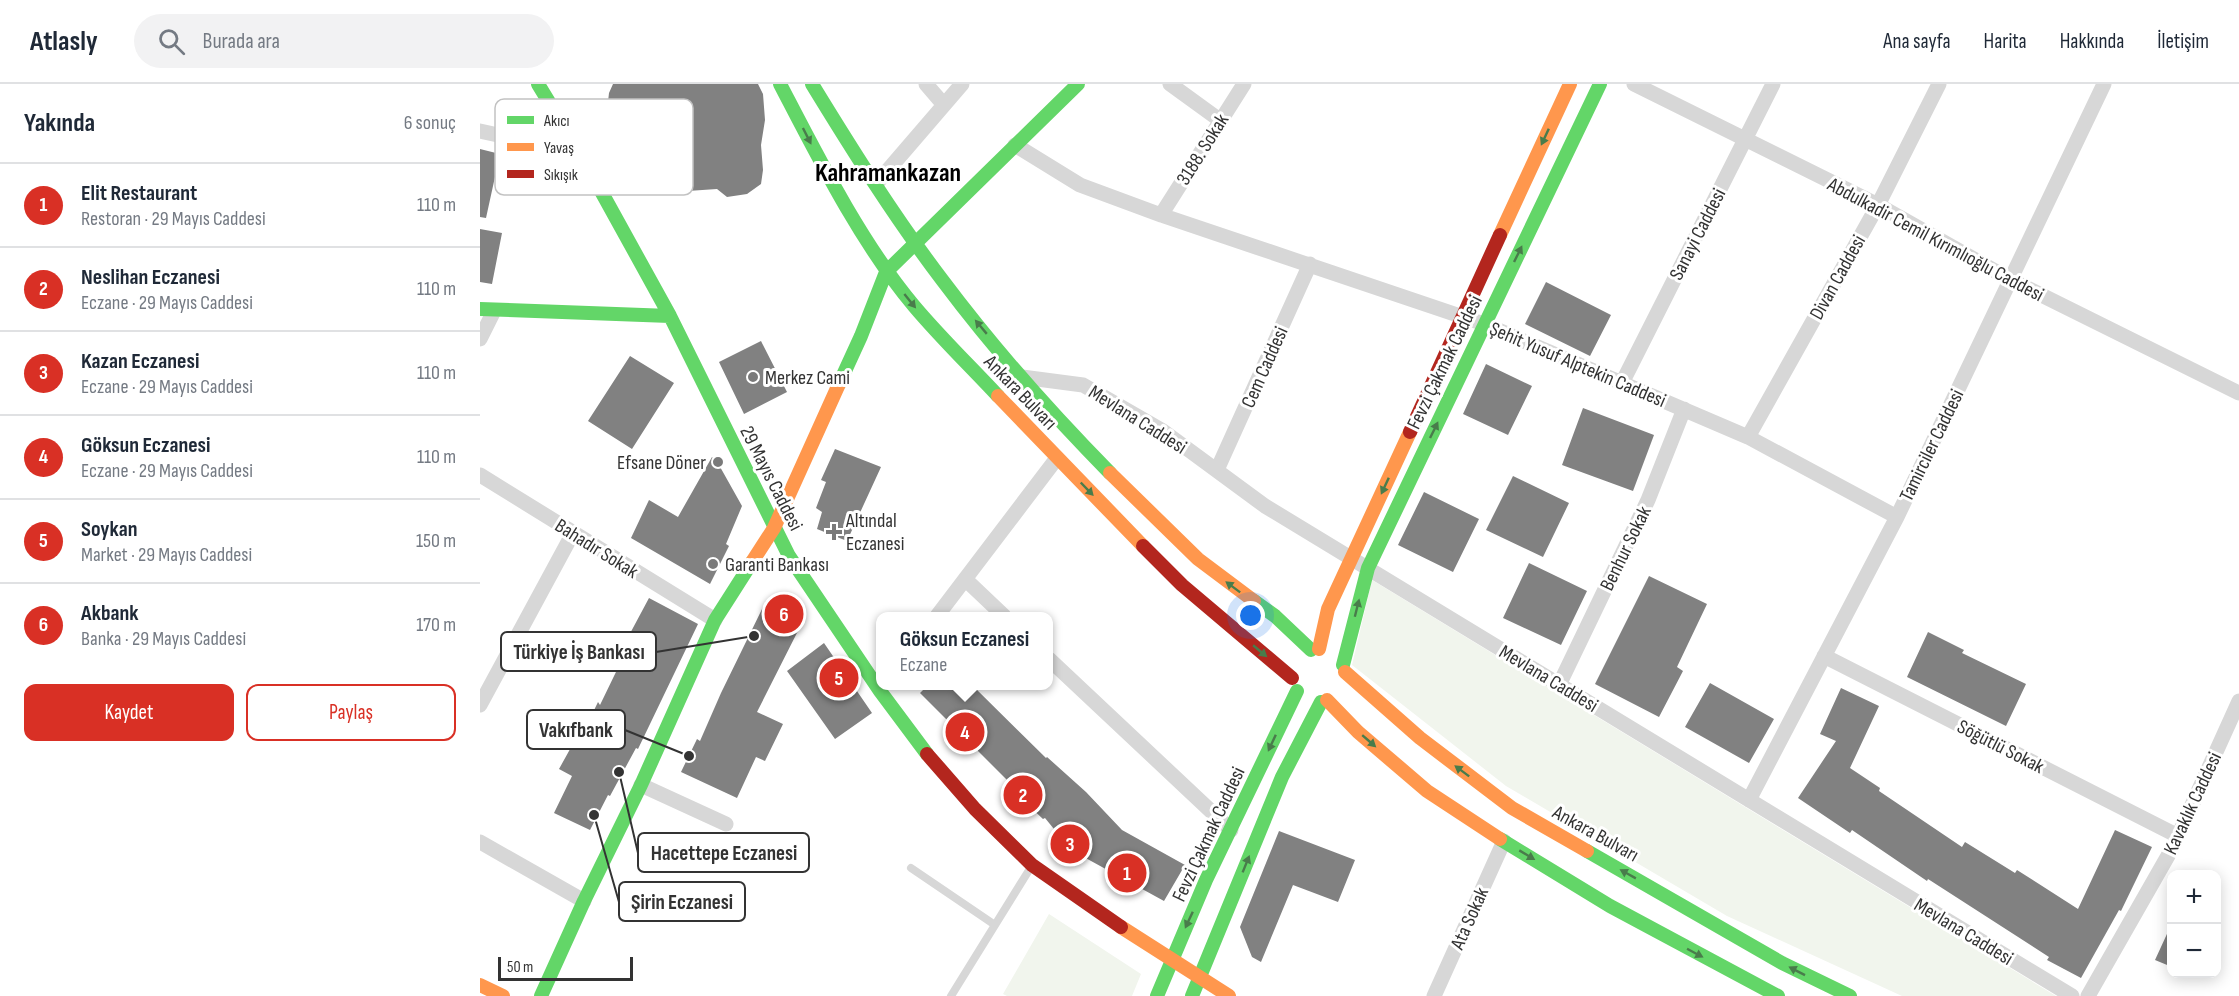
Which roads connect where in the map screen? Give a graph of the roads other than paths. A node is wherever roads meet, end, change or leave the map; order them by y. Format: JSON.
{"nodes":[{"id":1,"x":538,"y":84,"type":"edge"},
{"id":2,"x":780,"y":84,"type":"edge"},
{"id":3,"x":812,"y":84,"type":"edge"},
{"id":4,"x":926,"y":84,"type":"edge"},
{"id":5,"x":962,"y":84,"type":"edge"},
{"id":6,"x":1078,"y":84,"type":"edge"},
{"id":7,"x":1170,"y":84,"type":"edge"},
{"id":8,"x":1244,"y":84,"type":"edge"},
{"id":9,"x":1570,"y":84,"type":"edge"},
{"id":10,"x":1600,"y":84,"type":"edge"},
{"id":11,"x":1634,"y":84,"type":"edge"},
{"id":12,"x":1773,"y":84,"type":"edge"},
{"id":13,"x":1940,"y":84,"type":"edge"},
{"id":14,"x":2104,"y":84,"type":"edge"},
{"id":15,"x":547,"y":99,"type":"edge"},
{"id":16,"x":944,"y":105,"type":"junction"},
{"id":17,"x":1221,"y":121,"type":"junction"},
{"id":18,"x":480,"y":131,"type":"edge"},
{"id":19,"x":495,"y":134,"type":"edge"},
{"id":20,"x":1745,"y":139,"type":"junction"},
{"id":21,"x":1015,"y":145,"type":"junction"},
{"id":22,"x":876,"y":184,"type":"junction"},
{"id":23,"x":603,"y":195,"type":"edge"},
{"id":24,"x":1878,"y":205,"type":"junction"},
{"id":25,"x":1161,"y":215,"type":"junction"},
{"id":26,"x":916,"y":243,"type":"junction"},
{"id":27,"x":1310,"y":264,"type":"junction"},
{"id":28,"x":886,"y":272,"type":"junction"},
{"id":29,"x":2011,"y":280,"type":"junction"},
{"id":30,"x":487,"y":310,"type":"edge"},
{"id":31,"x":670,"y":316,"type":"junction"},
{"id":32,"x":1463,"y":316,"type":"junction"},
{"id":33,"x":1484,"y":324,"type":"junction"},
{"id":34,"x":480,"y":339,"type":"edge"},
{"id":35,"x":1022,"y":376,"type":"junction"},
{"id":36,"x":1622,"y":383,"type":"junction"},
{"id":37,"x":2239,"y":393,"type":"edge"},
{"id":38,"x":1684,"y":409,"type":"junction"},
{"id":39,"x":1748,"y":437,"type":"junction"},
{"id":40,"x":1057,"y":458,"type":"junction"},
{"id":41,"x":1217,"y":470,"type":"junction"},
{"id":42,"x":480,"y":475,"type":"edge"},
{"id":43,"x":1897,"y":517,"type":"junction"},
{"id":44,"x":774,"y":528,"type":"junction"},
{"id":45,"x":573,"y":533,"type":"junction"},
{"id":46,"x":1352,"y":557,"type":"junction"},
{"id":47,"x":1368,"y":568,"type":"junction"},
{"id":48,"x":965,"y":579,"type":"junction"},
{"id":49,"x":940,"y":612,"type":"edge"},
{"id":50,"x":1000,"y":612,"type":"edge"},
{"id":51,"x":715,"y":620,"type":"junction"},
{"id":52,"x":1315,"y":650,"type":"junction"},
{"id":53,"x":1824,"y":656,"type":"junction"},
{"id":54,"x":1053,"y":663,"type":"edge"},
{"id":55,"x":1344,"y":669,"type":"junction"},
{"id":56,"x":1296,"y":673,"type":"junction"},
{"id":57,"x":876,"y":680,"type":"edge"},
{"id":58,"x":1559,"y":685,"type":"junction"},
{"id":59,"x":883,"y":690,"type":"edge"},
{"id":60,"x":1332,"y":695,"type":"junction"},
{"id":61,"x":2239,"y":701,"type":"edge"},
{"id":62,"x":480,"y":705,"type":"edge"},
{"id":63,"x":641,"y":785,"type":"junction"},
{"id":64,"x":1749,"y":800,"type":"junction"},
{"id":65,"x":726,"y":824,"type":"dead end"},
{"id":66,"x":1231,"y":830,"type":"junction"},
{"id":67,"x":2178,"y":836,"type":"junction"},
{"id":68,"x":1504,"y":841,"type":"junction"},
{"id":69,"x":480,"y":842,"type":"edge"},
{"id":70,"x":1032,"y":864,"type":"junction"},
{"id":71,"x":911,"y":868,"type":"dead end"},
{"id":72,"x":584,"y":901,"type":"junction"},
{"id":73,"x":995,"y":925,"type":"junction"},
{"id":74,"x":1172,"y":958,"type":"junction"},
{"id":75,"x":1200,"y":975,"type":"junction"},
{"id":76,"x":480,"y":985,"type":"edge"},
{"id":77,"x":503,"y":996,"type":"edge"},
{"id":78,"x":541,"y":996,"type":"edge"},
{"id":79,"x":951,"y":996,"type":"edge"},
{"id":80,"x":1157,"y":996,"type":"edge"},
{"id":81,"x":1192,"y":996,"type":"edge"},
{"id":82,"x":1229,"y":996,"type":"edge"},
{"id":83,"x":1434,"y":996,"type":"edge"},
{"id":84,"x":1778,"y":996,"type":"edge"},
{"id":85,"x":1850,"y":996,"type":"edge"},
{"id":86,"x":2072,"y":996,"type":"edge"},
{"id":87,"x":2088,"y":996,"type":"edge"}],
"edges":[{"from":1,"to":15,"type":"main road","name":"29 Mayıs Caddesi"},
{"from":2,"to":28,"type":"main road","name":"Ankara Bulvarı","one_way":true},
{"from":3,"to":22,"type":"main road","name":"Ankara Bulvarı"},
{"from":4,"to":16,"type":"street"},
{"from":5,"to":16,"type":"street"},
{"from":6,"to":21,"type":"main road"},
{"from":7,"to":17,"type":"street"},
{"from":8,"to":17,"type":"street","name":"3188. Sokak"},
{"from":9,"to":32,"type":"main road","name":"Fevzi Çakmak Caddesi","one_way":true},
{"from":33,"to":10,"type":"main road","name":"Fevzi Çakmak Caddesi","one_way":true},
{"from":11,"to":20,"type":"street","name":"Abdulkadir Cemil Kırımlıoğlu Caddesi"},
{"from":12,"to":20,"type":"street","name":"Sanayi Caddesi"},
{"from":13,"to":24,"type":"street","name":"Divan Caddesi"},
{"from":14,"to":29,"type":"street","name":"Tamirciler Caddesi"},
{"from":16,"to":22,"type":"street"},
{"from":17,"to":25,"type":"street","name":"3188. Sokak"},
{"from":18,"to":19,"type":"street"},
{"from":20,"to":24,"type":"street","name":"Abdulkadir Cemil Kırımlıoğlu Caddesi"},
{"from":20,"to":36,"type":"street","name":"Sanayi Caddesi"},
{"from":21,"to":25,"type":"street","name":"Şehit Yusuf Alptekin Caddesi"},
{"from":21,"to":26,"type":"main road"},
{"from":22,"to":26,"type":"main road","name":"Ankara Bulvarı"},
{"from":23,"to":31,"type":"main road","name":"29 Mayıs Caddesi"},
{"from":24,"to":29,"type":"street","name":"Abdulkadir Cemil Kırımlıoğlu Caddesi"},
{"from":24,"to":39,"type":"street","name":"Divan Caddesi"},
{"from":25,"to":27,"type":"street","name":"Şehit Yusuf Alptekin Caddesi"},
{"from":26,"to":28,"type":"main road"},
{"from":35,"to":26,"type":"main road","name":"Ankara Bulvarı","one_way":true},
{"from":27,"to":32,"type":"street","name":"Şehit Yusuf Alptekin Caddesi"},
{"from":27,"to":41,"type":"street","name":"Cem Caddesi"},
{"from":28,"to":40,"type":"main road","name":"Ankara Bulvarı","one_way":true},
{"from":28,"to":44,"type":"main road"},
{"from":29,"to":37,"type":"street","name":"Abdulkadir Cemil Kırımlıoğlu Caddesi"},
{"from":29,"to":43,"type":"street","name":"Tamirciler Caddesi"},
{"from":30,"to":31,"type":"main road"},
{"from":30,"to":34,"type":"street"},
{"from":31,"to":44,"type":"main road","name":"29 Mayıs Caddesi"},
{"from":32,"to":33,"type":"street","name":"Şehit Yusuf Alptekin Caddesi"},
{"from":32,"to":46,"type":"main road","name":"Fevzi Çakmak Caddesi","one_way":true},
{"from":33,"to":36,"type":"street","name":"Şehit Yusuf Alptekin Caddesi"},
{"from":47,"to":33,"type":"main road","name":"Fevzi Çakmak Caddesi","one_way":true},
{"from":35,"to":41,"type":"street","name":"Mevlana Caddesi"},
{"from":52,"to":35,"type":"main road","name":"Ankara Bulvarı","one_way":true},
{"from":36,"to":38,"type":"street","name":"Şehit Yusuf Alptekin Caddesi"},
{"from":38,"to":39,"type":"street","name":"Şehit Yusuf Alptekin Caddesi"},
{"from":38,"to":58,"type":"street","name":"Benhur Sokak"},
{"from":39,"to":43,"type":"street","name":"Şehit Yusuf Alptekin Caddesi"},
{"from":40,"to":48,"type":"street"},
{"from":40,"to":56,"type":"main road","name":"Ankara Bulvarı","one_way":true},
{"from":41,"to":46,"type":"street","name":"Mevlana Caddesi"},
{"from":42,"to":45,"type":"street","name":"Bahadır Sokak"},
{"from":43,"to":53,"type":"street","name":"Tamirciler Caddesi"},
{"from":44,"to":51,"type":"main road"},
{"from":44,"to":57,"type":"main road","name":"29 Mayıs Caddesi"},
{"from":45,"to":51,"type":"street","name":"Bahadır Sokak"},
{"from":45,"to":62,"type":"street"},
{"from":46,"to":47,"type":"street","name":"Mevlana Caddesi"},
{"from":46,"to":52,"type":"main road","name":"Fevzi Çakmak Caddesi"},
{"from":55,"to":47,"type":"main road","name":"Fevzi Çakmak Caddesi","one_way":true},
{"from":47,"to":58,"type":"street","name":"Mevlana Caddesi"},
{"from":48,"to":49,"type":"street"},
{"from":48,"to":50,"type":"street"},
{"from":51,"to":63,"type":"main road"},
{"from":52,"to":55,"type":"main road"},
{"from":52,"to":56,"type":"main road"},
{"from":53,"to":64,"type":"street","name":"Tamirciler Caddesi"},
{"from":53,"to":67,"type":"street","name":"Söğütlü Sokak"},
{"from":54,"to":66,"type":"street"},
{"from":55,"to":60,"type":"main road"},
{"from":85,"to":55,"type":"main road","name":"Ankara Bulvarı","one_way":true},
{"from":56,"to":60,"type":"main road"},
{"from":56,"to":66,"type":"main road","name":"Fevzi Çakmak Caddesi","one_way":true},
{"from":58,"to":64,"type":"street","name":"Mevlana Caddesi"},
{"from":59,"to":70,"type":"main road","name":"29 Mayıs Caddesi"},
{"from":60,"to":68,"type":"main road","one_way":true},
{"from":75,"to":60,"type":"main road","one_way":true},
{"from":61,"to":67,"type":"street","name":"Kavaklık Caddesi"},
{"from":63,"to":65,"type":"street"},
{"from":63,"to":72,"type":"main road"},
{"from":64,"to":86,"type":"street","name":"Mevlana Caddesi"},
{"from":66,"to":74,"type":"main road","name":"Fevzi Çakmak Caddesi","one_way":true},
{"from":67,"to":87,"type":"street","name":"Kavaklık Caddesi"},
{"from":68,"to":83,"type":"street","name":"Ata Sokak"},
{"from":68,"to":84,"type":"main road","one_way":true},
{"from":69,"to":72,"type":"street"},
{"from":70,"to":73,"type":"lane"},
{"from":70,"to":74,"type":"main road","name":"29 Mayıs Caddesi"},
{"from":71,"to":73,"type":"lane"},
{"from":72,"to":78,"type":"main road"},
{"from":73,"to":79,"type":"lane"},
{"from":74,"to":75,"type":"main road","name":"29 Mayıs Caddesi"},
{"from":74,"to":80,"type":"main road","name":"Fevzi Çakmak Caddesi"},
{"from":75,"to":81,"type":"main road"},
{"from":75,"to":82,"type":"main road","name":"29 Mayıs Caddesi"},
{"from":76,"to":77,"type":"main road"}]}
